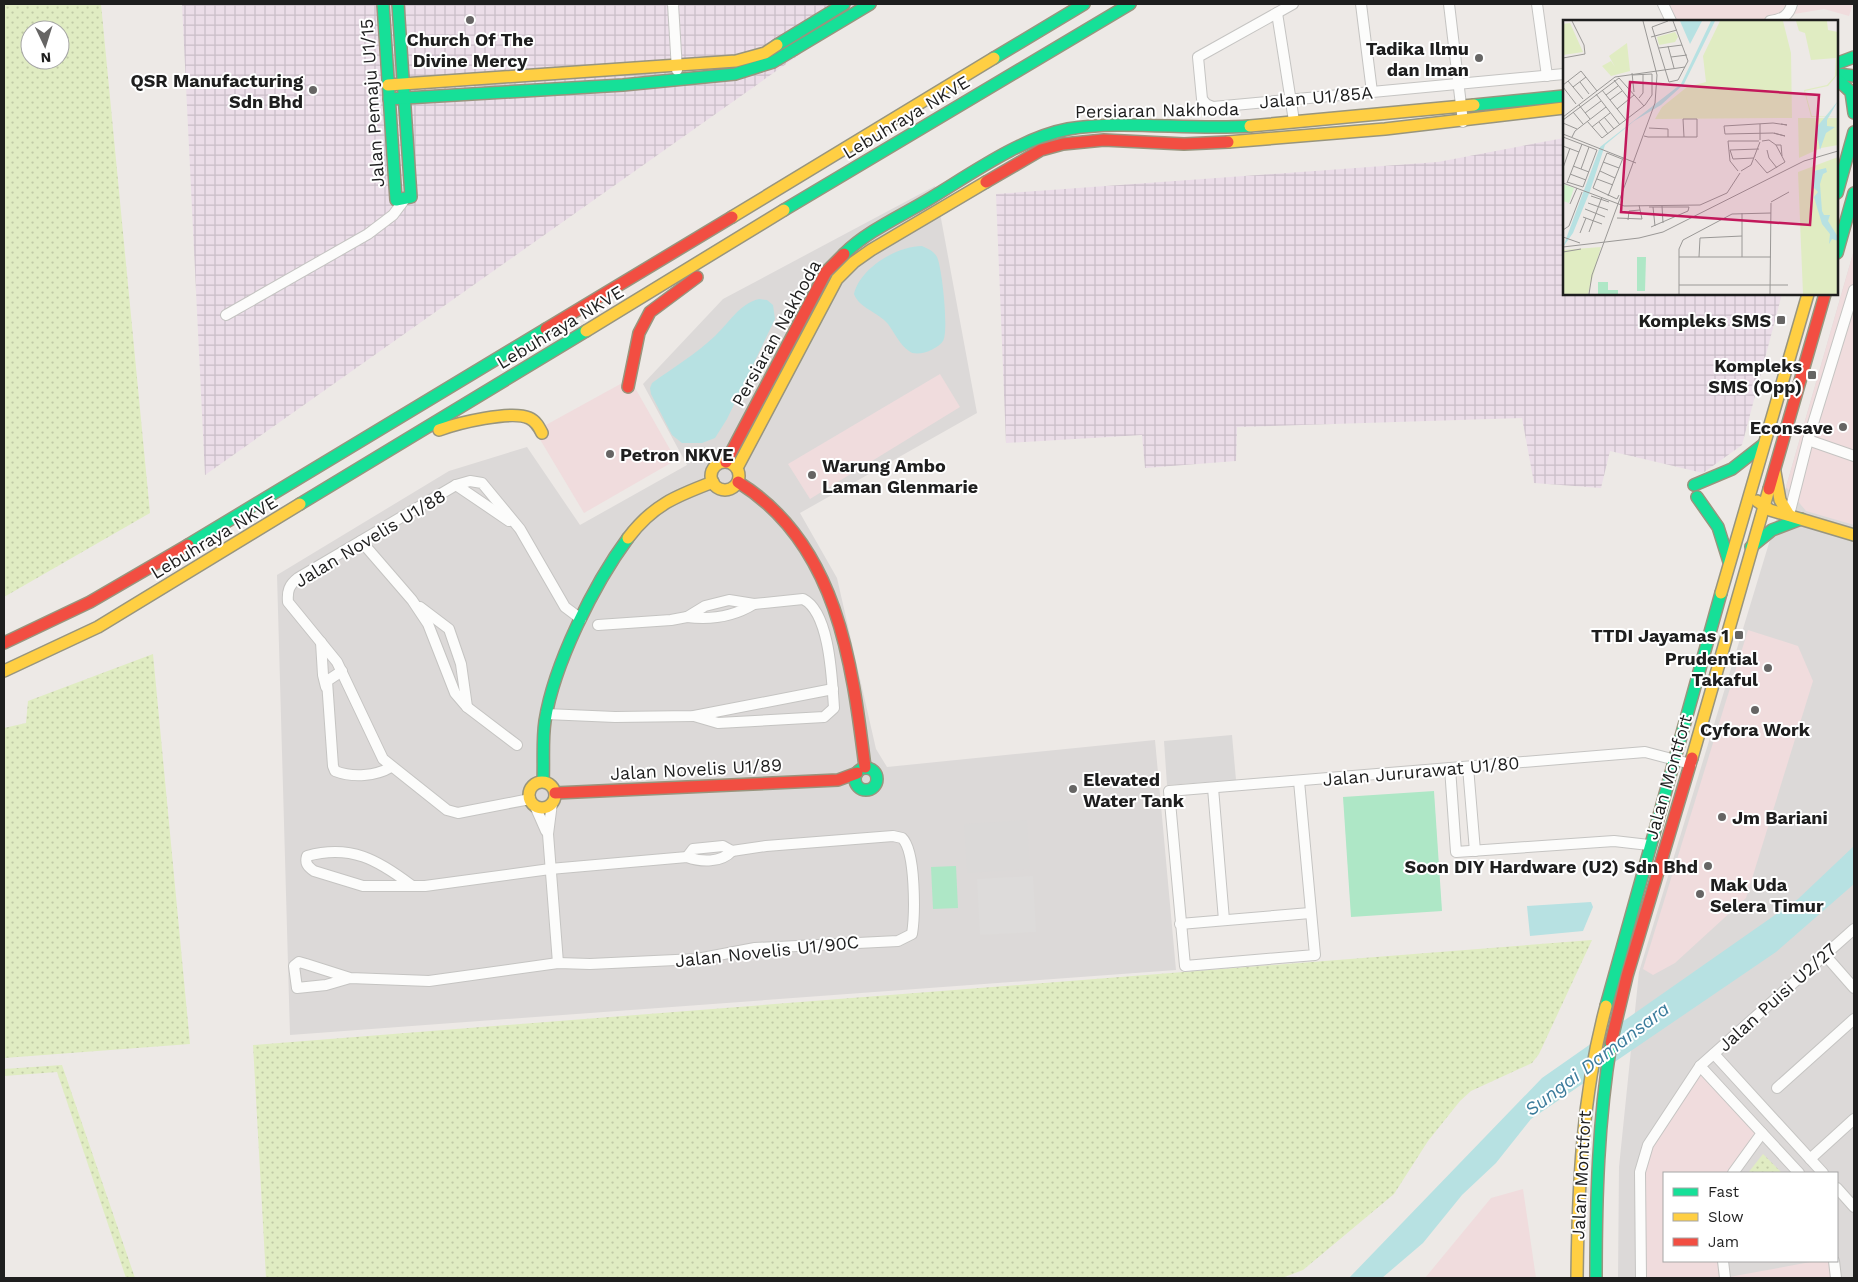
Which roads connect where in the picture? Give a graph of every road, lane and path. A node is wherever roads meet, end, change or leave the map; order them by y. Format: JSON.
{"nodes":[{"id":1,"x":383,"y":4,"type":"edge"},
{"id":2,"x":398,"y":4,"type":"edge"},
{"id":3,"x":673,"y":4,"type":"edge"},
{"id":4,"x":844,"y":4,"type":"edge"},
{"id":5,"x":870,"y":4,"type":"edge"},
{"id":6,"x":1084,"y":4,"type":"edge"},
{"id":7,"x":1130,"y":4,"type":"edge"},
{"id":8,"x":1292,"y":4,"type":"edge"},
{"id":9,"x":1361,"y":4,"type":"edge"},
{"id":10,"x":1449,"y":4,"type":"edge"},
{"id":11,"x":1537,"y":4,"type":"edge"},
{"id":12,"x":1663,"y":4,"type":"edge"},
{"id":13,"x":1792,"y":4,"type":"edge"},
{"id":14,"x":1277,"y":14,"type":"junction"},
{"id":15,"x":1671,"y":20,"type":"edge"},
{"id":16,"x":1776,"y":20,"type":"edge"},
{"id":17,"x":1854,"y":57,"type":"edge"},
{"id":18,"x":677,"y":65,"type":"junction"},
{"id":19,"x":1838,"y":66,"type":"edge"},
{"id":20,"x":1854,"y":66,"type":"edge"},
{"id":21,"x":1838,"y":67,"type":"edge"},
{"id":22,"x":1838,"y":68,"type":"edge"},
{"id":23,"x":1563,"y":74,"type":"edge"},
{"id":24,"x":1547,"y":76,"type":"junction"},
{"id":25,"x":1854,"y":76,"type":"edge"},
{"id":26,"x":678,"y":80,"type":"junction"},
{"id":27,"x":1838,"y":80,"type":"edge"},
{"id":28,"x":403,"y":84,"type":"junction"},
{"id":29,"x":1458,"y":84,"type":"junction"},
{"id":30,"x":388,"y":85,"type":"junction"},
{"id":31,"x":1372,"y":92,"type":"junction"},
{"id":32,"x":1563,"y":96,"type":"edge"},
{"id":33,"x":404,"y":98,"type":"junction"},
{"id":34,"x":389,"y":99,"type":"junction"},
{"id":35,"x":1290,"y":100,"type":"junction"},
{"id":36,"x":1462,"y":107,"type":"junction"},
{"id":37,"x":1563,"y":108,"type":"edge"},
{"id":38,"x":1854,"y":112,"type":"edge"},
{"id":39,"x":1294,"y":121,"type":"junction"},
{"id":40,"x":1463,"y":122,"type":"junction"},
{"id":41,"x":1854,"y":132,"type":"edge"},
{"id":42,"x":884,"y":150,"type":"junction"},
{"id":43,"x":1838,"y":189,"type":"edge"},
{"id":44,"x":1854,"y":193,"type":"edge"},
{"id":45,"x":405,"y":199,"type":"junction"},
{"id":46,"x":1838,"y":249,"type":"edge"},
{"id":47,"x":1854,"y":290,"type":"edge"},
{"id":48,"x":1808,"y":295,"type":"edge"},
{"id":49,"x":1825,"y":295,"type":"edge"},
{"id":50,"x":226,"y":315,"type":"dead end"},
{"id":51,"x":628,"y":388,"type":"dead end"},
{"id":52,"x":542,"y":433,"type":"dead end"},
{"id":53,"x":1808,"y":440,"type":"junction"},
{"id":54,"x":1765,"y":443,"type":"junction"},
{"id":55,"x":1854,"y":456,"type":"edge"},
{"id":56,"x":726,"y":462,"type":"junction"},
{"id":57,"x":366,"y":466,"type":"junction"},
{"id":58,"x":1774,"y":467,"type":"junction"},
{"id":59,"x":737,"y":468,"type":"junction"},
{"id":60,"x":713,"y":482,"type":"junction"},
{"id":61,"x":738,"y":482,"type":"junction"},
{"id":62,"x":1694,"y":485,"type":"dead end"},
{"id":63,"x":456,"y":486,"type":"junction"},
{"id":64,"x":1697,"y":497,"type":"dead end"},
{"id":65,"x":1748,"y":503,"type":"junction"},
{"id":66,"x":1765,"y":508,"type":"junction"},
{"id":67,"x":1789,"y":516,"type":"junction"},
{"id":68,"x":1801,"y":519,"type":"junction"},
{"id":69,"x":520,"y":529,"type":"junction"},
{"id":70,"x":1854,"y":535,"type":"edge"},
{"id":71,"x":360,"y":541,"type":"junction"},
{"id":72,"x":1751,"y":547,"type":"junction"},
{"id":73,"x":1730,"y":567,"type":"junction"},
{"id":74,"x":412,"y":600,"type":"junction"},
{"id":75,"x":581,"y":618,"type":"junction"},
{"id":76,"x":598,"y":625,"type":"dead end"},
{"id":77,"x":321,"y":642,"type":"junction"},
{"id":78,"x":4,"y":643,"type":"edge"},
{"id":79,"x":4,"y":671,"type":"edge"},
{"id":80,"x":342,"y":671,"type":"junction"},
{"id":81,"x":833,"y":689,"type":"junction"},
{"id":82,"x":327,"y":690,"type":"junction"},
{"id":83,"x":467,"y":707,"type":"junction"},
{"id":84,"x":740,"y":708,"type":"junction"},
{"id":85,"x":546,"y":714,"type":"junction"},
{"id":86,"x":694,"y":716,"type":"junction"},
{"id":87,"x":741,"y":722,"type":"junction"},
{"id":88,"x":517,"y":745,"type":"dead end"},
{"id":89,"x":1673,"y":759,"type":"junction"},
{"id":90,"x":1691,"y":764,"type":"junction"},
{"id":91,"x":1468,"y":766,"type":"junction"},
{"id":92,"x":391,"y":767,"type":"junction"},
{"id":93,"x":1450,"y":768,"type":"junction"},
{"id":94,"x":861,"y":770,"type":"junction"},
{"id":95,"x":838,"y":780,"type":"junction"},
{"id":96,"x":1299,"y":781,"type":"junction"},
{"id":97,"x":543,"y":782,"type":"junction"},
{"id":98,"x":858,"y":786,"type":"junction"},
{"id":99,"x":1213,"y":788,"type":"junction"},
{"id":100,"x":554,"y":798,"type":"junction"},
{"id":101,"x":533,"y":802,"type":"junction"},
{"id":102,"x":548,"y":834,"type":"junction"},
{"id":103,"x":1649,"y":845,"type":"junction"},
{"id":104,"x":1475,"y":851,"type":"junction"},
{"id":105,"x":550,"y":869,"type":"junction"},
{"id":106,"x":411,"y":885,"type":"junction"},
{"id":107,"x":1310,"y":913,"type":"junction"},
{"id":108,"x":1224,"y":920,"type":"junction"},
{"id":109,"x":1180,"y":924,"type":"junction"},
{"id":110,"x":1854,"y":929,"type":"edge"},
{"id":111,"x":1825,"y":955,"type":"junction"},
{"id":112,"x":558,"y":963,"type":"junction"},
{"id":113,"x":350,"y":978,"type":"junction"},
{"id":114,"x":1854,"y":988,"type":"edge"},
{"id":115,"x":1854,"y":1019,"type":"edge"},
{"id":116,"x":1714,"y":1054,"type":"junction"},
{"id":117,"x":1700,"y":1066,"type":"junction"},
{"id":118,"x":1777,"y":1088,"type":"dead end"},
{"id":119,"x":1854,"y":1119,"type":"edge"},
{"id":120,"x":1762,"y":1133,"type":"junction"},
{"id":121,"x":1810,"y":1159,"type":"junction"},
{"id":122,"x":1734,"y":1172,"type":"edge"},
{"id":123,"x":1798,"y":1172,"type":"edge"},
{"id":124,"x":1822,"y":1172,"type":"edge"},
{"id":125,"x":1838,"y":1189,"type":"edge"},
{"id":126,"x":1854,"y":1207,"type":"edge"},
{"id":127,"x":1723,"y":1262,"type":"edge"},
{"id":128,"x":1834,"y":1262,"type":"edge"},
{"id":129,"x":1578,"y":1278,"type":"edge"},
{"id":130,"x":1596,"y":1278,"type":"edge"},
{"id":131,"x":1641,"y":1278,"type":"edge"},
{"id":132,"x":1725,"y":1278,"type":"edge"},
{"id":133,"x":1836,"y":1278,"type":"edge"}],
"edges":[{"from":1,"to":30,"type":"main road","name":"Jalan Pemaju U1/15"},
{"from":2,"to":28,"type":"main road","name":"Jalan Pemaju U1/15"},
{"from":3,"to":18,"type":"street"},
{"from":4,"to":18,"type":"main road"},
{"from":5,"to":26,"type":"main road"},
{"from":6,"to":78,"type":"main road","name":"Lebuhraya NKVE"},
{"from":7,"to":42,"type":"main road","name":"Lebuhraya NKVE"},
{"from":8,"to":14,"type":"street"},
{"from":9,"to":31,"type":"street"},
{"from":10,"to":29,"type":"street"},
{"from":11,"to":24,"type":"street"},
{"from":12,"to":15,"type":"street"},
{"from":13,"to":16,"type":"street"},
{"from":14,"to":35,"type":"street"},
{"from":14,"to":35,"type":"street","name":"Jalan U1/85A"},
{"from":17,"to":19,"type":"main road"},
{"from":18,"to":26,"type":"street"},
{"from":18,"to":28,"type":"main road"},
{"from":20,"to":21,"type":"main road"},
{"from":22,"to":25,"type":"main road"},
{"from":23,"to":24,"type":"street","name":"Jalan U1/85A"},
{"from":24,"to":29,"type":"street","name":"Jalan U1/85A"},
{"from":26,"to":33,"type":"main road"},
{"from":27,"to":38,"type":"main road"},
{"from":28,"to":30,"type":"main road"},
{"from":28,"to":33,"type":"main road","name":"Jalan Pemaju U1/15"},
{"from":29,"to":31,"type":"street","name":"Jalan U1/85A"},
{"from":29,"to":36,"type":"street"},
{"from":30,"to":34,"type":"main road","name":"Jalan Pemaju U1/15"},
{"from":31,"to":35,"type":"street","name":"Jalan U1/85A"},
{"from":32,"to":36,"type":"main road","name":"Persiaran Nakhoda"},
{"from":33,"to":34,"type":"main road"},
{"from":33,"to":45,"type":"main road","name":"Jalan Pemaju U1/15"},
{"from":34,"to":45,"type":"main road","name":"Jalan Pemaju U1/15"},
{"from":35,"to":39,"type":"street"},
{"from":36,"to":39,"type":"main road","name":"Persiaran Nakhoda"},
{"from":36,"to":40,"type":"street"},
{"from":37,"to":40,"type":"main road","name":"Persiaran Nakhoda"},
{"from":39,"to":56,"type":"main road","name":"Persiaran Nakhoda"},
{"from":40,"to":59,"type":"main road","name":"Persiaran Nakhoda"},
{"from":41,"to":43,"type":"main road"},
{"from":42,"to":51,"type":"main road"},
{"from":42,"to":57,"type":"main road","name":"Lebuhraya NKVE"},
{"from":44,"to":46,"type":"main road"},
{"from":45,"to":50,"type":"street"},
{"from":47,"to":53,"type":"street"},
{"from":48,"to":54,"type":"main road","name":"Jalan Montfort"},
{"from":49,"to":58,"type":"main road","name":"Jalan Montfort"},
{"from":52,"to":57,"type":"main road"},
{"from":53,"to":55,"type":"street"},
{"from":53,"to":67,"type":"street"},
{"from":54,"to":62,"type":"main road"},
{"from":54,"to":65,"type":"main road","name":"Jalan Montfort"},
{"from":56,"to":59,"type":"main road"},
{"from":56,"to":60,"type":"main road"},
{"from":57,"to":79,"type":"main road","name":"Lebuhraya NKVE"},
{"from":58,"to":66,"type":"main road","name":"Jalan Montfort"},
{"from":58,"to":67,"type":"main road"},
{"from":59,"to":61,"type":"main road"},
{"from":60,"to":61,"type":"main road"},
{"from":60,"to":75,"type":"main road"},
{"from":61,"to":94,"type":"main road"},
{"from":63,"to":69,"type":"street","name":"Jalan Novelis U1/88"},
{"from":63,"to":69,"type":"street","name":"Jalan Novelis U1/88"},
{"from":63,"to":71,"type":"street","name":"Jalan Novelis U1/88"},
{"from":64,"to":73,"type":"main road"},
{"from":65,"to":66,"type":"main road"},
{"from":65,"to":73,"type":"main road","name":"Jalan Montfort"},
{"from":66,"to":67,"type":"main road"},
{"from":66,"to":72,"type":"main road","name":"Jalan Montfort"},
{"from":67,"to":68,"type":"main road"},
{"from":68,"to":70,"type":"main road"},
{"from":68,"to":72,"type":"main road"},
{"from":69,"to":75,"type":"street","name":"Jalan Novelis U1/88"},
{"from":71,"to":74,"type":"street"},
{"from":71,"to":77,"type":"street","name":"Jalan Novelis U1/88"},
{"from":72,"to":90,"type":"main road","name":"Jalan Montfort"},
{"from":73,"to":89,"type":"main road","name":"Jalan Montfort"},
{"from":74,"to":83,"type":"street"},
{"from":74,"to":83,"type":"street"},
{"from":75,"to":85,"type":"main road"},
{"from":76,"to":81,"type":"street"},
{"from":77,"to":80,"type":"street","name":"Jalan Novelis U1/88"},
{"from":77,"to":82,"type":"street"},
{"from":80,"to":82,"type":"street"},
{"from":80,"to":92,"type":"street","name":"Jalan Novelis U1/88"},
{"from":81,"to":84,"type":"street"},
{"from":81,"to":87,"type":"street"},
{"from":82,"to":92,"type":"street"},
{"from":83,"to":88,"type":"street"},
{"from":84,"to":86,"type":"street"},
{"from":84,"to":87,"type":"street"},
{"from":85,"to":86,"type":"street"},
{"from":85,"to":97,"type":"main road"},
{"from":86,"to":87,"type":"street"},
{"from":89,"to":90,"type":"street","name":"Jalan Jururawat U1/80"},
{"from":89,"to":91,"type":"street","name":"Jalan Jururawat U1/80"},
{"from":89,"to":103,"type":"main road","name":"Jalan Montfort"},
{"from":90,"to":130,"type":"main road","name":"Jalan Montfort"},
{"from":91,"to":93,"type":"street","name":"Jalan Jururawat U1/80"},
{"from":91,"to":104,"type":"street"},
{"from":92,"to":101,"type":"street","name":"Jalan Novelis U1/88"},
{"from":93,"to":96,"type":"street","name":"Jalan Jururawat U1/80"},
{"from":93,"to":104,"type":"street"},
{"from":94,"to":95,"type":"main road","name":"Jalan Novelis U1/89"},
{"from":94,"to":98,"type":"main road"},
{"from":94,"to":98,"type":"main road"},
{"from":95,"to":98,"type":"main road","name":"Jalan Novelis U1/89"},
{"from":95,"to":100,"type":"main road","name":"Jalan Novelis U1/89"},
{"from":96,"to":99,"type":"street","name":"Jalan Jururawat U1/80"},
{"from":96,"to":107,"type":"street"},
{"from":97,"to":100,"type":"main road"},
{"from":97,"to":101,"type":"main road"},
{"from":99,"to":108,"type":"street"},
{"from":99,"to":109,"type":"street","name":"Jalan Jururawat U1/80"},
{"from":100,"to":101,"type":"main road"},
{"from":100,"to":102,"type":"street"},
{"from":101,"to":102,"type":"street"},
{"from":102,"to":105,"type":"street"},
{"from":103,"to":104,"type":"street"},
{"from":103,"to":129,"type":"main road","name":"Jalan Montfort"},
{"from":105,"to":106,"type":"street"},
{"from":105,"to":112,"type":"street"},
{"from":105,"to":112,"type":"street","name":"Jalan Novelis U1/90C"},
{"from":106,"to":106,"type":"street"},
{"from":107,"to":108,"type":"street"},
{"from":107,"to":109,"type":"street"},
{"from":108,"to":109,"type":"street"},
{"from":110,"to":111,"type":"street","name":"Jalan Puisi U2/27"},
{"from":111,"to":114,"type":"street"},
{"from":111,"to":116,"type":"street","name":"Jalan Puisi U2/27"},
{"from":112,"to":113,"type":"street"},
{"from":113,"to":113,"type":"street"},
{"from":115,"to":118,"type":"street"},
{"from":116,"to":117,"type":"street","name":"Jalan Puisi U2/27"},
{"from":116,"to":121,"type":"street"},
{"from":117,"to":120,"type":"street"},
{"from":117,"to":131,"type":"street","name":"Jalan Puisi U2/27"},
{"from":119,"to":121,"type":"street"},
{"from":120,"to":122,"type":"street"},
{"from":120,"to":123,"type":"street"},
{"from":121,"to":124,"type":"street"},
{"from":125,"to":126,"type":"street"},
{"from":127,"to":132,"type":"street"},
{"from":128,"to":133,"type":"street"}]}
